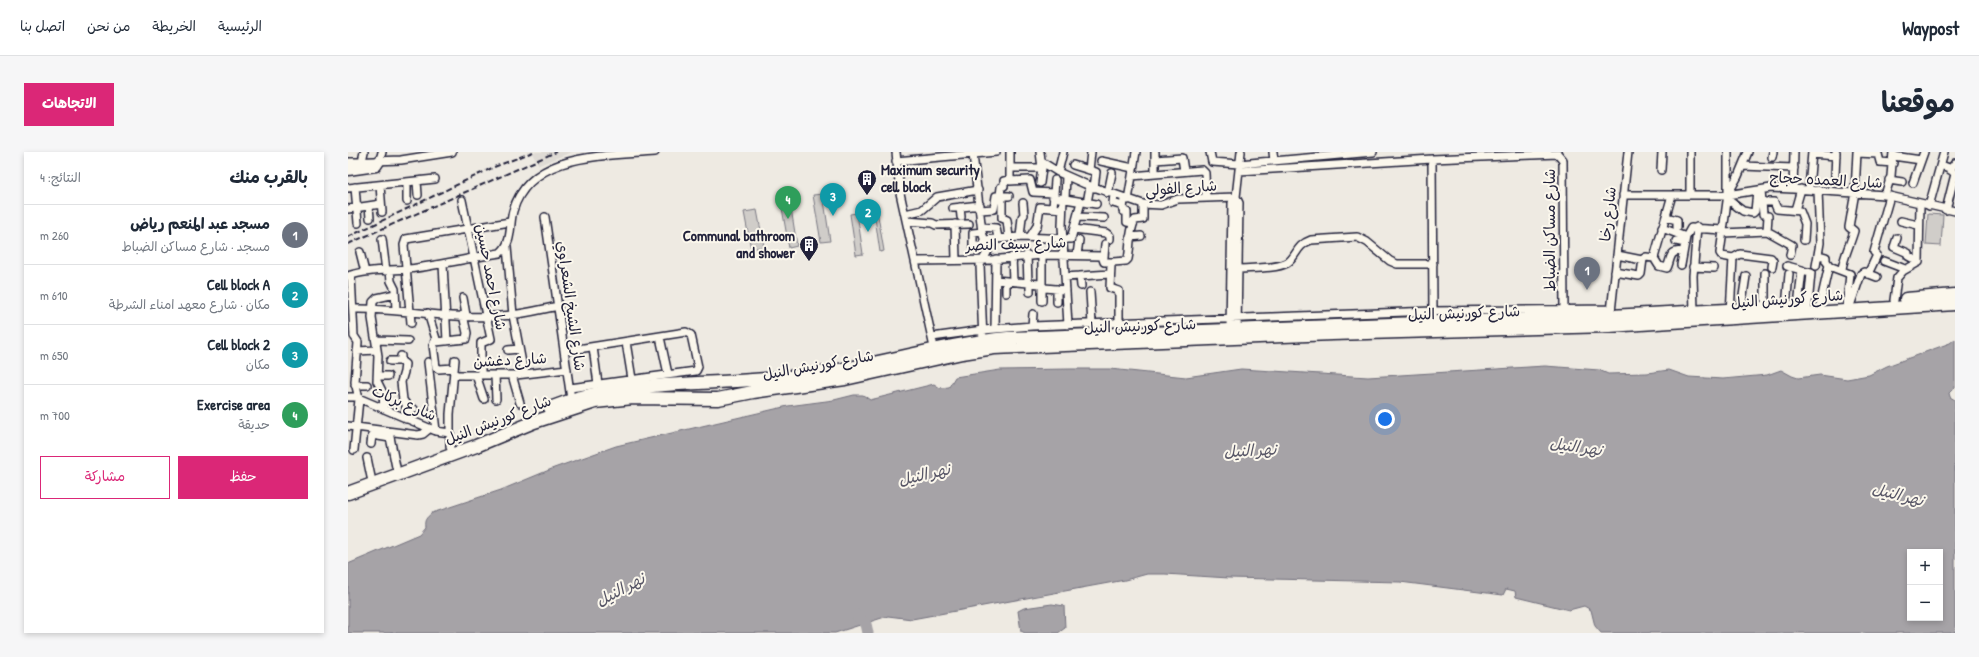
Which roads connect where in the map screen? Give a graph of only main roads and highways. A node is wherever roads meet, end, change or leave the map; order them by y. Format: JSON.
{"nodes":[{"id":1,"x":381,"y":156,"type":"edge"},
{"id":2,"x":348,"y":170,"type":"edge"},
{"id":3,"x":1955,"y":295,"type":"edge"},
{"id":4,"x":1955,"y":304,"type":"edge"},
{"id":5,"x":1734,"y":313,"type":"junction"},
{"id":6,"x":1610,"y":317,"type":"junction"},
{"id":7,"x":1524,"y":323,"type":"junction"},
{"id":8,"x":935,"y":354,"type":"junction"},
{"id":9,"x":711,"y":383,"type":"junction"},
{"id":10,"x":725,"y":398,"type":"junction"},
{"id":11,"x":701,"y":400,"type":"junction"},
{"id":12,"x":348,"y":486,"type":"edge"},
{"id":13,"x":348,"y":493,"type":"edge"}],
"edges":[{"from":1,"to":2,"type":"main road"},
{"from":3,"to":5,"type":"highway","name":"شارع كورنيش النيل"},
{"from":4,"to":5,"type":"highway","name":"شارع كورنيش النيل"},
{"from":5,"to":6,"type":"highway","name":"شارع كورنيش النيل"},
{"from":5,"to":6,"type":"highway","name":"شارع كورنيش النيل"},
{"from":6,"to":7,"type":"highway","name":"شارع كورنيش النيل"},
{"from":6,"to":7,"type":"highway","name":"شارع كورنيش النيل"},
{"from":7,"to":8,"type":"highway","name":"شارع كورنيش النيل"},
{"from":7,"to":8,"type":"highway","name":"شارع كورنيش النيل"},
{"from":8,"to":9,"type":"highway","name":"شارع كورنيش النيل"},
{"from":8,"to":10,"type":"highway","name":"شارع كورنيش النيل"},
{"from":9,"to":10,"type":"highway"},
{"from":9,"to":11,"type":"highway"},
{"from":9,"to":12,"type":"highway","name":"شارع كورنيش النيل"},
{"from":10,"to":11,"type":"highway","name":"شارع كورنيش النيل"},
{"from":11,"to":13,"type":"highway","name":"شارع كورنيش النيل"}]}
